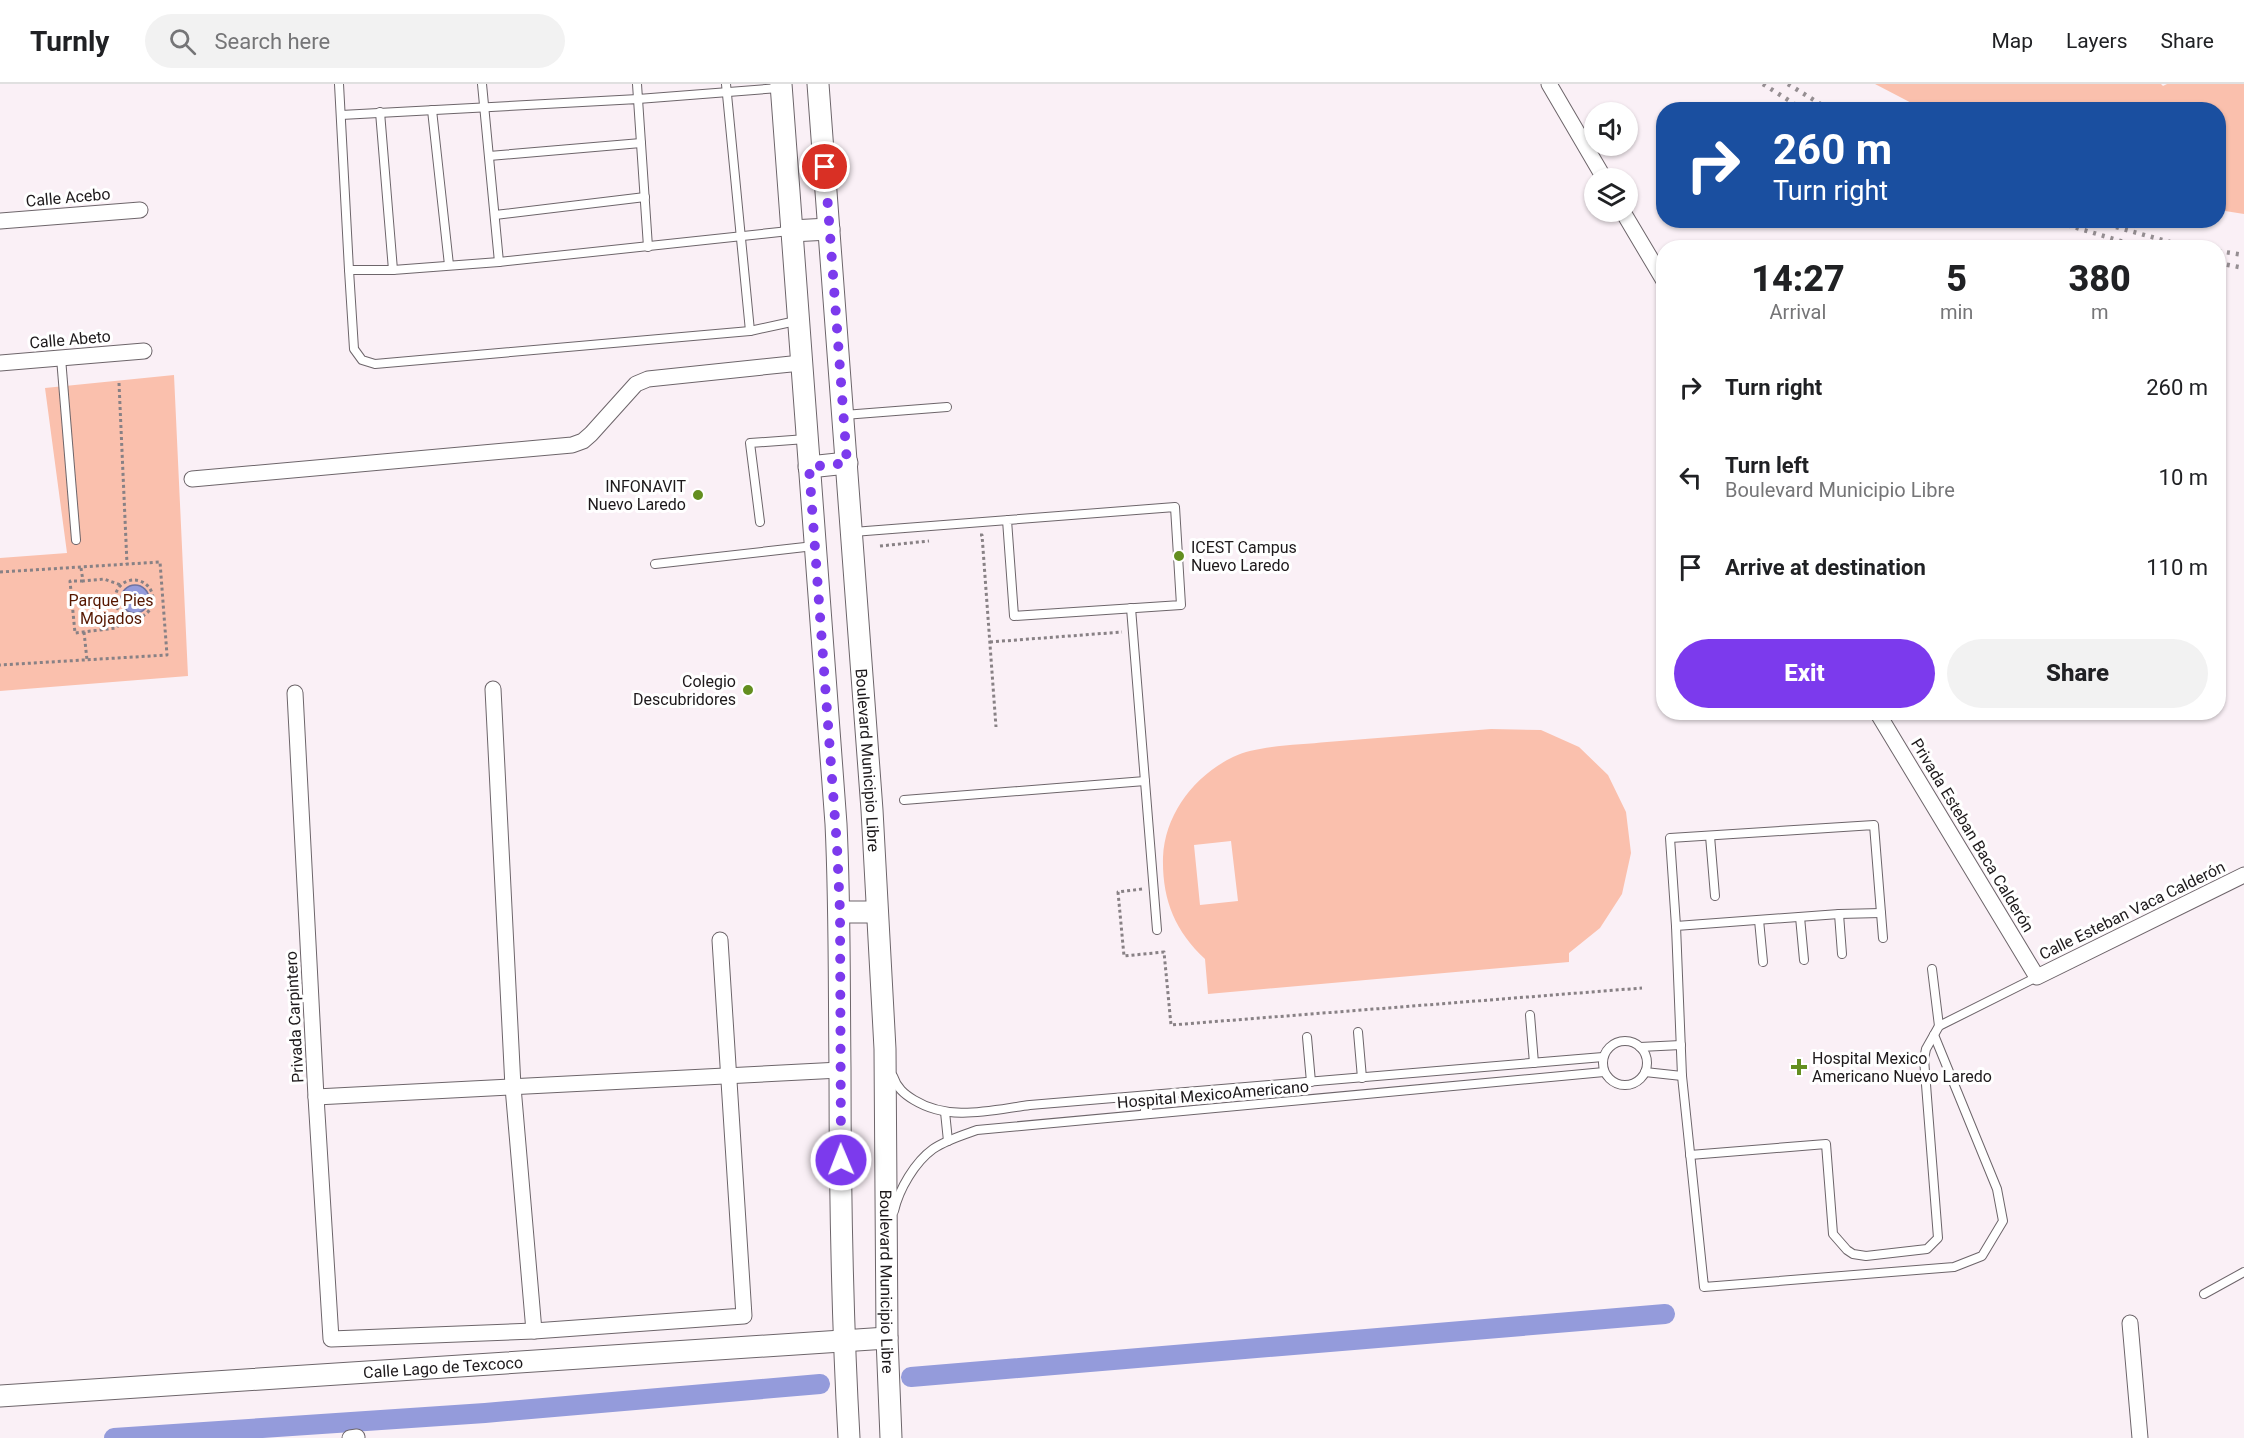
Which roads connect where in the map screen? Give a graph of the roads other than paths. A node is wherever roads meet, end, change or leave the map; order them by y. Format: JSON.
{"nodes":[{"id":1,"x":339,"y":84,"type":"edge"},
{"id":2,"x":482,"y":84,"type":"edge"},
{"id":3,"x":637,"y":84,"type":"edge"},
{"id":4,"x":818,"y":84,"type":"edge"},
{"id":5,"x":1549,"y":84,"type":"edge"},
{"id":6,"x":781,"y":86,"type":"edge"},
{"id":7,"x":727,"y":88,"type":"edge"},
{"id":8,"x":638,"y":99,"type":"junction"},
{"id":9,"x":484,"y":107,"type":"junction"},
{"id":10,"x":432,"y":110,"type":"junction"},
{"id":11,"x":380,"y":112,"type":"junction"},
{"id":12,"x":341,"y":115,"type":"junction"},
{"id":13,"x":641,"y":143,"type":"junction"},
{"id":14,"x":489,"y":156,"type":"junction"},
{"id":15,"x":1598,"y":168,"type":"edge"},
{"id":16,"x":645,"y":197,"type":"junction"},
{"id":17,"x":140,"y":210,"type":"dead end"},
{"id":18,"x":495,"y":215,"type":"junction"},
{"id":19,"x":0,"y":221,"type":"edge"},
{"id":20,"x":1629,"y":222,"type":"edge"},
{"id":21,"x":829,"y":229,"type":"junction"},
{"id":22,"x":792,"y":231,"type":"junction"},
{"id":23,"x":742,"y":236,"type":"junction"},
{"id":24,"x":648,"y":247,"type":"junction"},
{"id":25,"x":499,"y":262,"type":"junction"},
{"id":26,"x":449,"y":265,"type":"junction"},
{"id":27,"x":1656,"y":268,"type":"edge"},
{"id":28,"x":349,"y":270,"type":"junction"},
{"id":29,"x":393,"y":270,"type":"junction"},
{"id":30,"x":798,"y":321,"type":"junction"},
{"id":31,"x":750,"y":331,"type":"junction"},
{"id":32,"x":144,"y":351,"type":"dead end"},
{"id":33,"x":61,"y":358,"type":"junction"},
{"id":34,"x":0,"y":363,"type":"edge"},
{"id":35,"x":801,"y":363,"type":"junction"},
{"id":36,"x":947,"y":407,"type":"dead end"},
{"id":37,"x":843,"y":415,"type":"junction"},
{"id":38,"x":807,"y":439,"type":"junction"},
{"id":39,"x":847,"y":463,"type":"junction"},
{"id":40,"x":809,"y":467,"type":"junction"},
{"id":41,"x":192,"y":479,"type":"dead end"},
{"id":42,"x":1007,"y":520,"type":"junction"},
{"id":43,"x":760,"y":522,"type":"dead end"},
{"id":44,"x":852,"y":532,"type":"junction"},
{"id":45,"x":76,"y":540,"type":"dead end"},
{"id":46,"x":815,"y":546,"type":"junction"},
{"id":47,"x":655,"y":564,"type":"dead end"},
{"id":48,"x":1131,"y":608,"type":"junction"},
{"id":49,"x":493,"y":689,"type":"dead end"},
{"id":50,"x":295,"y":693,"type":"dead end"},
{"id":51,"x":1882,"y":720,"type":"edge"},
{"id":52,"x":1145,"y":781,"type":"junction"},
{"id":53,"x":904,"y":800,"type":"dead end"},
{"id":54,"x":1710,"y":836,"type":"junction"},
{"id":55,"x":2244,"y":875,"type":"edge"},
{"id":56,"x":1714,"y":896,"type":"dead end"},
{"id":57,"x":840,"y":912,"type":"junction"},
{"id":58,"x":876,"y":912,"type":"junction"},
{"id":59,"x":1881,"y":913,"type":"junction"},
{"id":60,"x":1839,"y":914,"type":"junction"},
{"id":61,"x":1800,"y":917,"type":"junction"},
{"id":62,"x":1759,"y":920,"type":"junction"},
{"id":63,"x":1676,"y":926,"type":"junction"},
{"id":64,"x":1157,"y":930,"type":"dead end"},
{"id":65,"x":1883,"y":938,"type":"dead end"},
{"id":66,"x":720,"y":940,"type":"dead end"},
{"id":67,"x":1842,"y":954,"type":"dead end"},
{"id":68,"x":1804,"y":960,"type":"dead end"},
{"id":69,"x":1763,"y":962,"type":"dead end"},
{"id":70,"x":1932,"y":969,"type":"dead end"},
{"id":71,"x":2037,"y":977,"type":"junction"},
{"id":72,"x":1530,"y":1016,"type":"dead end"},
{"id":73,"x":1939,"y":1026,"type":"junction"},
{"id":74,"x":1358,"y":1032,"type":"dead end"},
{"id":75,"x":1934,"y":1035,"type":"junction"},
{"id":76,"x":1307,"y":1037,"type":"dead end"},
{"id":77,"x":1681,"y":1046,"type":"junction"},
{"id":78,"x":1640,"y":1047,"type":"junction"},
{"id":79,"x":885,"y":1049,"type":"junction"},
{"id":80,"x":1603,"y":1057,"type":"junction"},
{"id":81,"x":1534,"y":1063,"type":"junction"},
{"id":82,"x":1501,"y":1066,"type":"junction"},
{"id":83,"x":840,"y":1070,"type":"junction"},
{"id":84,"x":1604,"y":1072,"type":"junction"},
{"id":85,"x":1645,"y":1072,"type":"junction"},
{"id":86,"x":729,"y":1076,"type":"junction"},
{"id":87,"x":1682,"y":1076,"type":"junction"},
{"id":88,"x":1365,"y":1077,"type":"junction"},
{"id":89,"x":1502,"y":1081,"type":"junction"},
{"id":90,"x":1311,"y":1082,"type":"junction"},
{"id":91,"x":513,"y":1087,"type":"junction"},
{"id":92,"x":1370,"y":1093,"type":"junction"},
{"id":93,"x":1145,"y":1096,"type":"junction"},
{"id":94,"x":316,"y":1097,"type":"junction"},
{"id":95,"x":945,"y":1112,"type":"junction"},
{"id":96,"x":1145,"y":1113,"type":"junction"},
{"id":97,"x":948,"y":1141,"type":"junction"},
{"id":98,"x":1690,"y":1155,"type":"junction"},
{"id":99,"x":886,"y":1242,"type":"junction"},
{"id":100,"x":2244,"y":1272,"type":"edge"},
{"id":101,"x":2204,"y":1294,"type":"dead end"},
{"id":102,"x":2130,"y":1323,"type":"dead end"},
{"id":103,"x":534,"y":1331,"type":"junction"},
{"id":104,"x":887,"y":1338,"type":"junction"},
{"id":105,"x":844,"y":1341,"type":"junction"},
{"id":106,"x":0,"y":1396,"type":"edge"},
{"id":107,"x":357,"y":1437,"type":"edge"},
{"id":108,"x":350,"y":1438,"type":"edge"},
{"id":109,"x":849,"y":1438,"type":"edge"},
{"id":110,"x":891,"y":1438,"type":"edge"},
{"id":111,"x":2140,"y":1438,"type":"edge"}],
"edges":[{"from":1,"to":12,"type":"lane"},
{"from":2,"to":9,"type":"lane"},
{"from":3,"to":8,"type":"lane"},
{"from":4,"to":21,"type":"main road","name":"Boulevard Municipio Libre"},
{"from":5,"to":15,"type":"street"},
{"from":6,"to":7,"type":"lane"},
{"from":6,"to":22,"type":"main road"},
{"from":7,"to":8,"type":"lane"},
{"from":7,"to":23,"type":"lane"},
{"from":8,"to":9,"type":"lane"},
{"from":8,"to":13,"type":"lane"},
{"from":9,"to":10,"type":"lane"},
{"from":9,"to":14,"type":"lane"},
{"from":10,"to":11,"type":"lane"},
{"from":10,"to":26,"type":"lane"},
{"from":11,"to":12,"type":"lane"},
{"from":11,"to":29,"type":"lane"},
{"from":12,"to":28,"type":"lane"},
{"from":13,"to":14,"type":"lane"},
{"from":13,"to":16,"type":"lane"},
{"from":14,"to":18,"type":"lane"},
{"from":16,"to":18,"type":"lane"},
{"from":16,"to":24,"type":"lane"},
{"from":17,"to":19,"type":"street","name":"Calle Acebo"},
{"from":18,"to":25,"type":"lane"},
{"from":20,"to":27,"type":"street"},
{"from":21,"to":22,"type":"main road"},
{"from":21,"to":37,"type":"main road","name":"Boulevard Municipio Libre"},
{"from":22,"to":23,"type":"lane"},
{"from":22,"to":30,"type":"main road"},
{"from":23,"to":24,"type":"lane"},
{"from":23,"to":31,"type":"lane"},
{"from":24,"to":25,"type":"lane"},
{"from":25,"to":26,"type":"lane"},
{"from":26,"to":29,"type":"lane"},
{"from":28,"to":29,"type":"lane"},
{"from":28,"to":31,"type":"lane"},
{"from":30,"to":31,"type":"lane"},
{"from":30,"to":35,"type":"main road"},
{"from":32,"to":33,"type":"street","name":"Calle Abeto"},
{"from":33,"to":34,"type":"street","name":"Calle Abeto"},
{"from":33,"to":45,"type":"lane"},
{"from":35,"to":38,"type":"main road"},
{"from":35,"to":41,"type":"street"},
{"from":36,"to":37,"type":"lane"},
{"from":37,"to":39,"type":"main road","name":"Boulevard Municipio Libre"},
{"from":38,"to":40,"type":"main road"},
{"from":38,"to":43,"type":"lane"},
{"from":39,"to":40,"type":"main road"},
{"from":39,"to":44,"type":"main road","name":"Boulevard Municipio Libre"},
{"from":40,"to":46,"type":"main road"},
{"from":42,"to":44,"type":"lane"},
{"from":42,"to":48,"type":"lane"},
{"from":42,"to":48,"type":"lane"},
{"from":44,"to":58,"type":"main road","name":"Boulevard Municipio Libre"},
{"from":46,"to":47,"type":"lane"},
{"from":46,"to":57,"type":"main road"},
{"from":48,"to":52,"type":"lane"},
{"from":49,"to":91,"type":"street"},
{"from":50,"to":94,"type":"street","name":"Privada Carpintero"},
{"from":51,"to":71,"type":"street","name":"Privada Esteban Baca Calderón"},
{"from":52,"to":53,"type":"lane"},
{"from":52,"to":64,"type":"lane"},
{"from":54,"to":56,"type":"lane"},
{"from":54,"to":59,"type":"lane"},
{"from":54,"to":63,"type":"lane"},
{"from":55,"to":71,"type":"street","name":"Calle Esteban Vaca Calderón"},
{"from":57,"to":58,"type":"main road"},
{"from":57,"to":83,"type":"main road"},
{"from":58,"to":79,"type":"main road","name":"Boulevard Municipio Libre"},
{"from":59,"to":60,"type":"lane"},
{"from":59,"to":65,"type":"lane"},
{"from":60,"to":61,"type":"lane"},
{"from":60,"to":67,"type":"lane"},
{"from":61,"to":62,"type":"lane"},
{"from":61,"to":68,"type":"lane"},
{"from":62,"to":63,"type":"lane"},
{"from":62,"to":69,"type":"lane"},
{"from":63,"to":77,"type":"lane"},
{"from":66,"to":86,"type":"street"},
{"from":70,"to":73,"type":"lane"},
{"from":71,"to":73,"type":"lane"},
{"from":72,"to":81,"type":"lane"},
{"from":73,"to":75,"type":"lane"},
{"from":74,"to":88,"type":"lane"},
{"from":75,"to":98,"type":"lane"},
{"from":75,"to":98,"type":"lane"},
{"from":76,"to":90,"type":"lane"},
{"from":77,"to":78,"type":"lane"},
{"from":77,"to":87,"type":"lane"},
{"from":78,"to":80,"type":"lane"},
{"from":78,"to":85,"type":"lane"},
{"from":79,"to":95,"type":"lane","name":"Hospital MexicoAmericano"},
{"from":79,"to":99,"type":"main road","name":"Boulevard Municipio Libre"},
{"from":80,"to":81,"type":"lane","name":"Hospital MexicoAmericano"},
{"from":80,"to":84,"type":"lane"},
{"from":81,"to":82,"type":"lane","name":"Hospital MexicoAmericano"},
{"from":82,"to":88,"type":"lane","name":"Hospital MexicoAmericano"},
{"from":82,"to":89,"type":"lane"},
{"from":83,"to":86,"type":"street"},
{"from":83,"to":105,"type":"main road"},
{"from":84,"to":85,"type":"lane"},
{"from":84,"to":89,"type":"lane","name":"Hospital MexicoAmericano"},
{"from":85,"to":87,"type":"lane"},
{"from":86,"to":91,"type":"street"},
{"from":86,"to":103,"type":"street"},
{"from":87,"to":98,"type":"lane"},
{"from":88,"to":90,"type":"lane","name":"Hospital MexicoAmericano"},
{"from":88,"to":92,"type":"lane"},
{"from":89,"to":92,"type":"lane","name":"Hospital MexicoAmericano"},
{"from":90,"to":93,"type":"lane","name":"Hospital MexicoAmericano"},
{"from":91,"to":94,"type":"street"},
{"from":91,"to":103,"type":"street"},
{"from":92,"to":96,"type":"lane","name":"Hospital MexicoAmericano"},
{"from":93,"to":95,"type":"lane","name":"Hospital MexicoAmericano"},
{"from":93,"to":96,"type":"lane"},
{"from":94,"to":103,"type":"street","name":"Privada Carpintero"},
{"from":95,"to":97,"type":"lane"},
{"from":96,"to":97,"type":"lane","name":"Hospital MexicoAmericano"},
{"from":97,"to":99,"type":"lane","name":"Hospital MexicoAmericano"},
{"from":99,"to":104,"type":"main road","name":"Boulevard Municipio Libre"},
{"from":100,"to":101,"type":"lane"},
{"from":102,"to":111,"type":"street"},
{"from":104,"to":105,"type":"main road","name":"Calle Lago de Texcoco"},
{"from":104,"to":110,"type":"main road","name":"Boulevard Municipio Libre"},
{"from":105,"to":106,"type":"main road","name":"Calle Lago de Texcoco"},
{"from":105,"to":109,"type":"main road"},
{"from":107,"to":108,"type":"street"}]}
